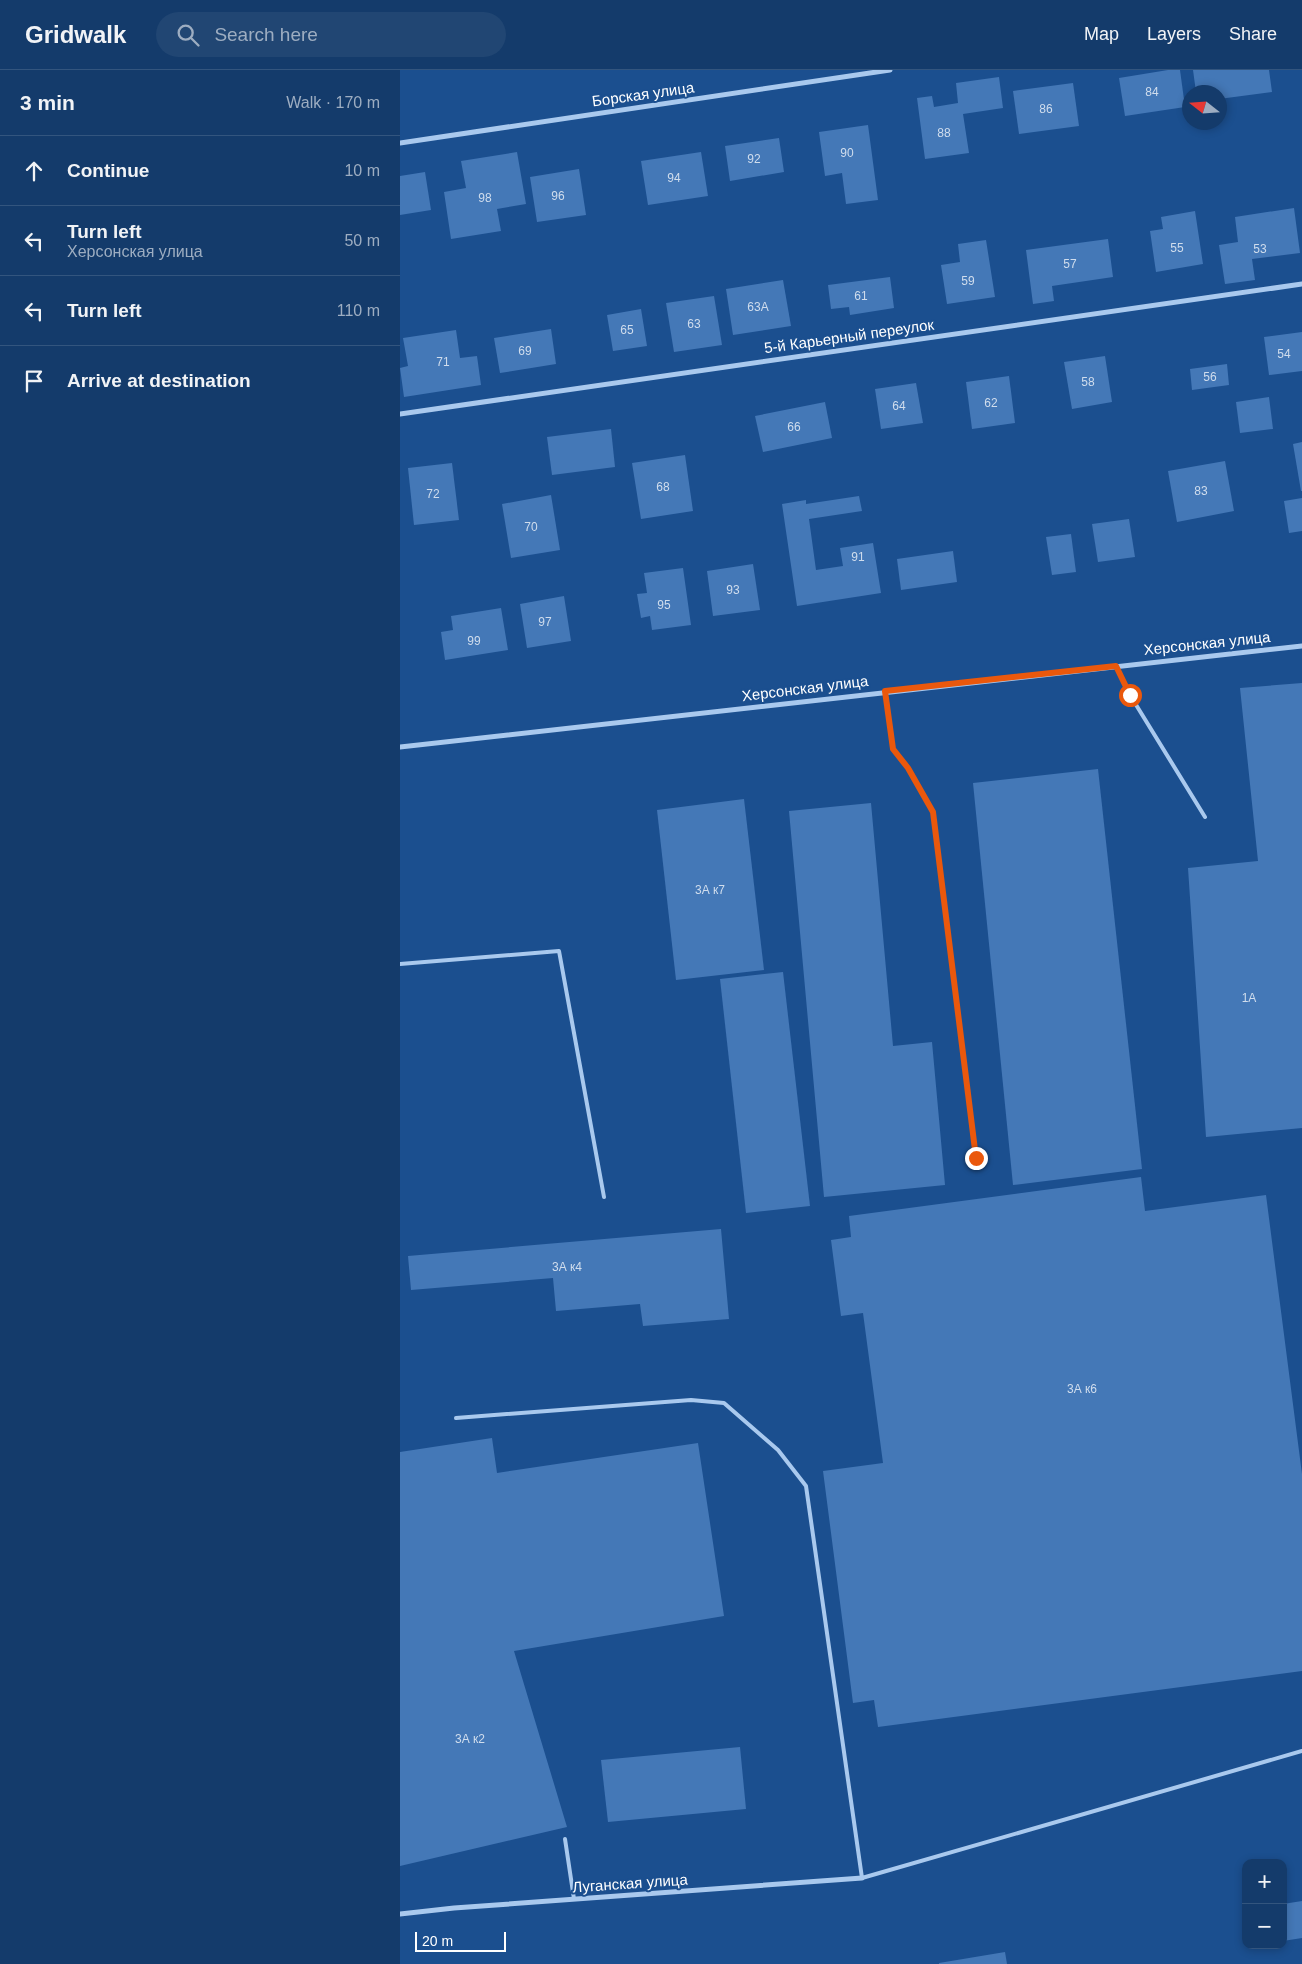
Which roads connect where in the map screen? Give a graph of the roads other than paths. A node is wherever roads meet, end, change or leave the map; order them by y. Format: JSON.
{"nodes":[{"id":1,"x":890,"y":70,"type":"edge"},
{"id":2,"x":400,"y":143,"type":"edge"},
{"id":3,"x":1302,"y":284,"type":"edge"},
{"id":4,"x":400,"y":414,"type":"edge"},
{"id":5,"x":1302,"y":646,"type":"edge"},
{"id":6,"x":1116,"y":666,"type":"junction"},
{"id":7,"x":885,"y":691,"type":"junction"},
{"id":8,"x":400,"y":747,"type":"edge"},
{"id":9,"x":1205,"y":817,"type":"dead end"},
{"id":10,"x":400,"y":964,"type":"edge"},
{"id":11,"x":976,"y":1158,"type":"dead end"},
{"id":12,"x":604,"y":1197,"type":"dead end"},
{"id":13,"x":456,"y":1418,"type":"dead end"},
{"id":14,"x":1302,"y":1751,"type":"edge"},
{"id":15,"x":565,"y":1839,"type":"dead end"},
{"id":16,"x":862,"y":1878,"type":"junction"},
{"id":17,"x":574,"y":1899,"type":"junction"},
{"id":18,"x":400,"y":1914,"type":"edge"}],
"edges":[{"from":1,"to":2,"type":"street","name":"Борская улица"},
{"from":3,"to":4,"type":"street","name":"5-й Карьерный переулок"},
{"from":5,"to":6,"type":"street","name":"Херсонская улица"},
{"from":6,"to":7,"type":"street","name":"Херсонская улица"},
{"from":6,"to":9,"type":"lane"},
{"from":7,"to":8,"type":"street","name":"Херсонская улица"},
{"from":7,"to":11,"type":"lane"},
{"from":10,"to":12,"type":"lane"},
{"from":13,"to":16,"type":"lane"},
{"from":14,"to":16,"type":"lane"},
{"from":15,"to":17,"type":"lane"},
{"from":16,"to":17,"type":"street","name":"Луганская улица"},
{"from":17,"to":18,"type":"street","name":"Луганская улица"}]}
